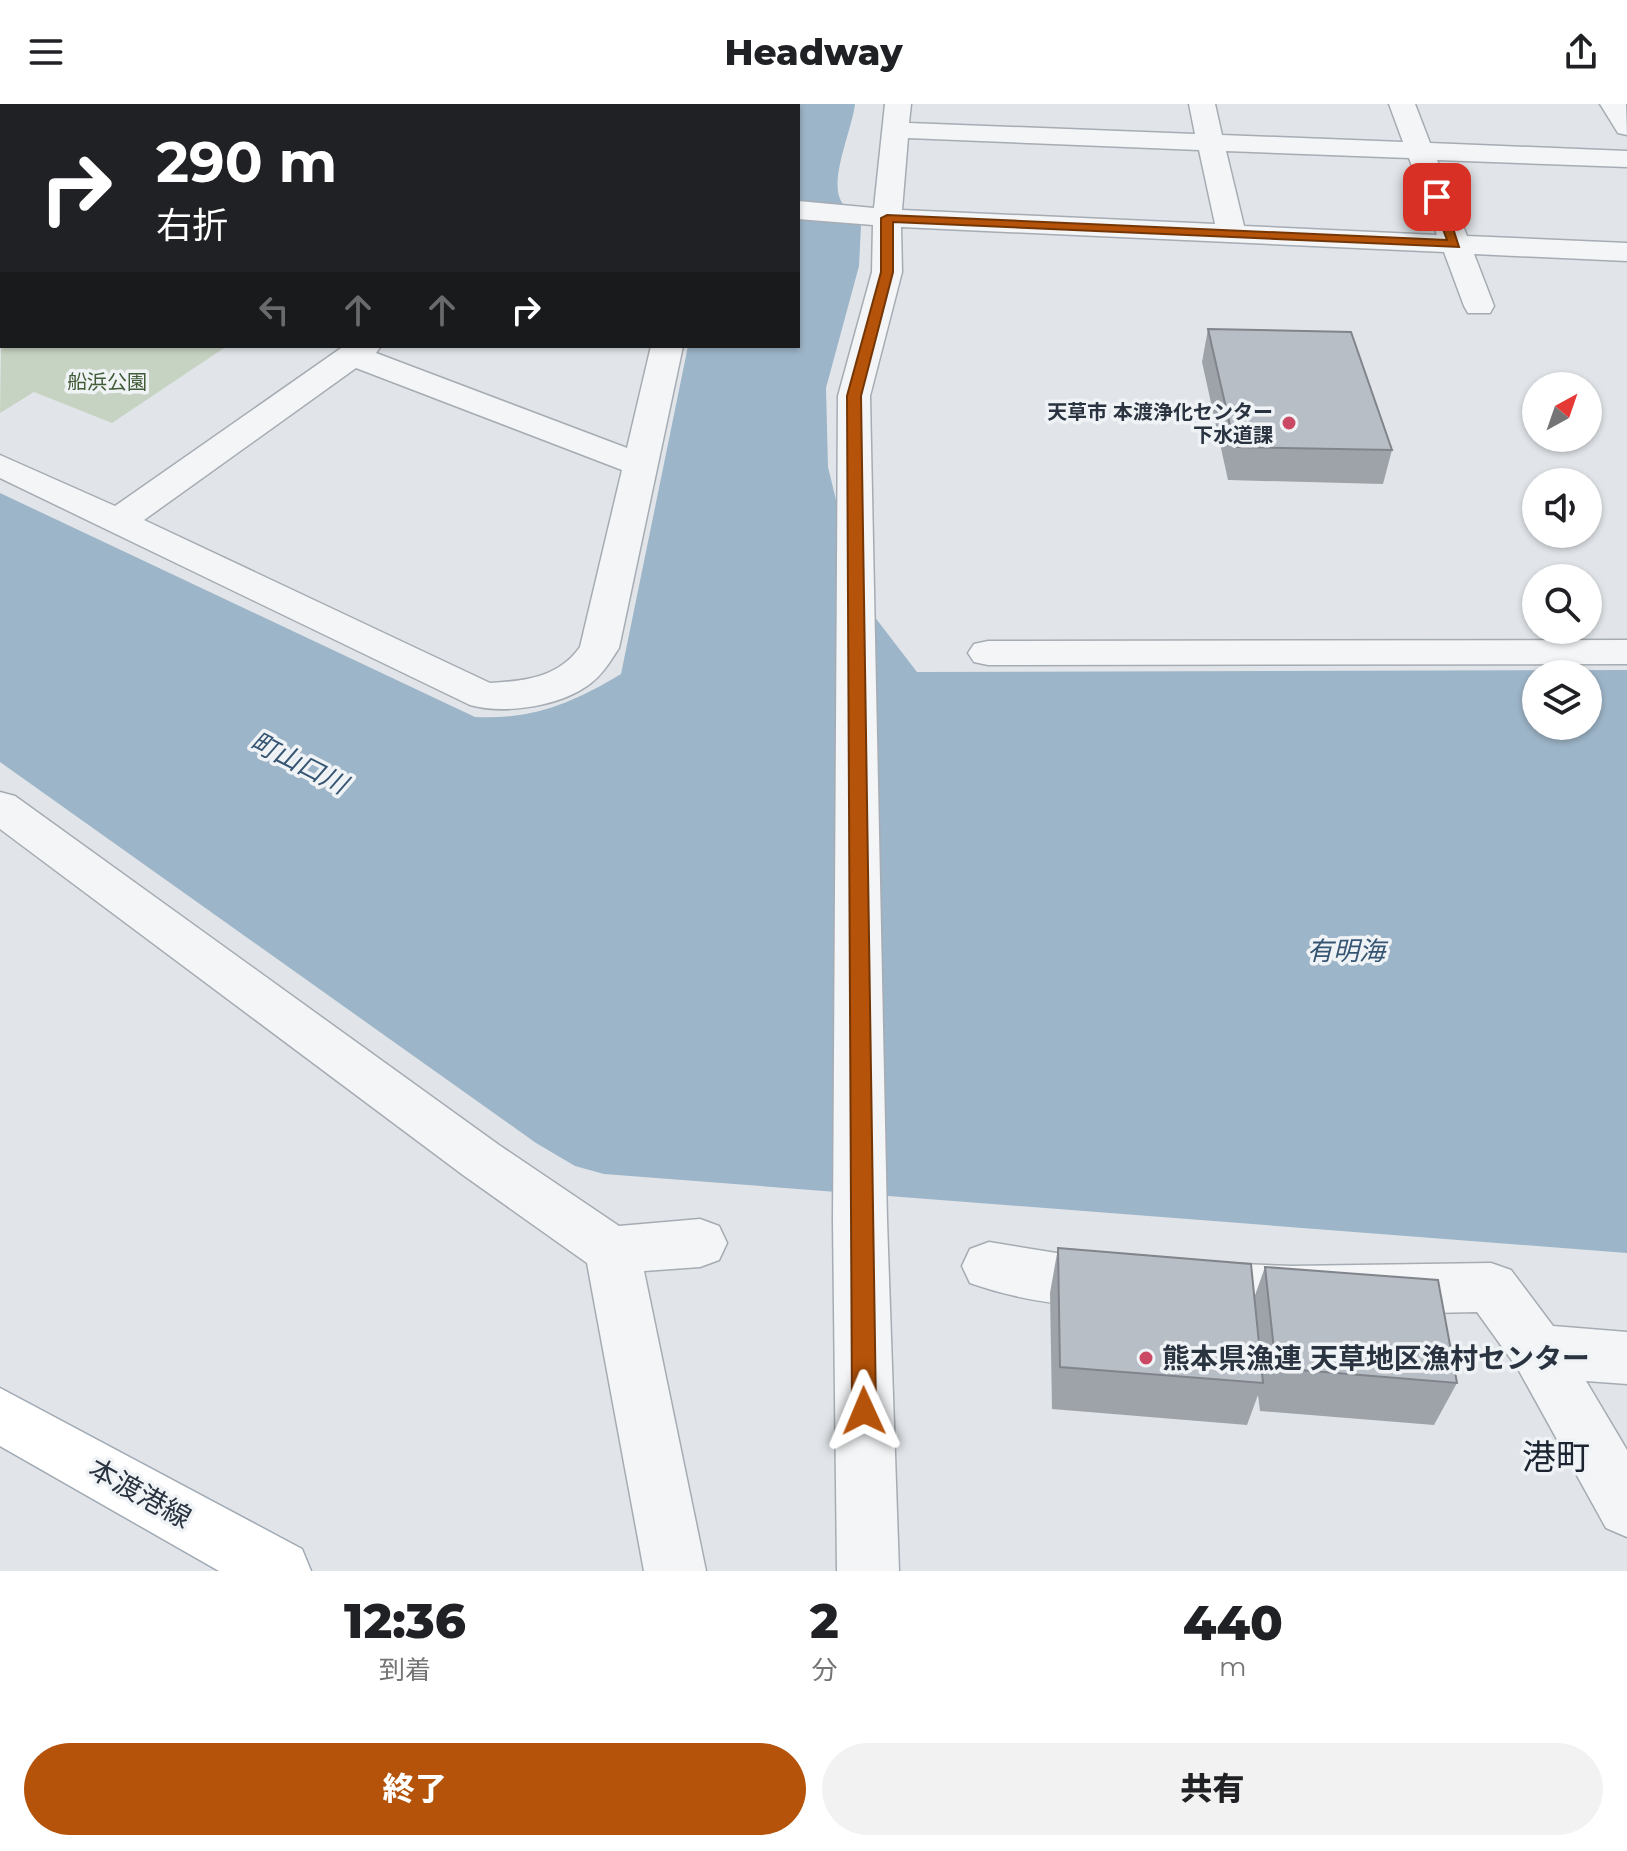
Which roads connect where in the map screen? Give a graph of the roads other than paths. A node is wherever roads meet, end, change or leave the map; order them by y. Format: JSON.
{"nodes":[{"id":1,"x":1202,"y":104,"type":"edge"},
{"id":2,"x":1402,"y":104,"type":"edge"},
{"id":3,"x":897,"y":117,"type":"edge"},
{"id":4,"x":1210,"y":143,"type":"junction"},
{"id":5,"x":1419,"y":151,"type":"junction"},
{"id":6,"x":1627,"y":159,"type":"edge"},
{"id":7,"x":800,"y":210,"type":"edge"},
{"id":8,"x":875,"y":217,"type":"junction"},
{"id":9,"x":1231,"y":234,"type":"junction"},
{"id":10,"x":1455,"y":244,"type":"junction"},
{"id":11,"x":1627,"y":252,"type":"edge"},
{"id":12,"x":1479,"y":306,"type":"dead end"},
{"id":13,"x":667,"y":348,"type":"edge"},
{"id":14,"x":359,"y":350,"type":"edge"},
{"id":15,"x":0,"y":465,"type":"edge"},
{"id":16,"x":642,"y":466,"type":"junction"},
{"id":17,"x":118,"y":521,"type":"junction"},
{"id":18,"x":1627,"y":652,"type":"edge"},
{"id":19,"x":988,"y":653,"type":"dead end"},
{"id":20,"x":0,"y":807,"type":"edge"},
{"id":21,"x":700,"y":1243,"type":"dead end"},
{"id":22,"x":611,"y":1250,"type":"junction"},
{"id":23,"x":989,"y":1266,"type":"dead end"},
{"id":24,"x":1538,"y":1351,"type":"junction"},
{"id":25,"x":1627,"y":1358,"type":"edge"},
{"id":26,"x":0,"y":1415,"type":"edge"},
{"id":27,"x":1627,"y":1507,"type":"edge"},
{"id":28,"x":280,"y":1571,"type":"edge"},
{"id":29,"x":675,"y":1571,"type":"edge"},
{"id":30,"x":868,"y":1571,"type":"edge"}],
"edges":[{"from":1,"to":4,"type":"street"},
{"from":2,"to":5,"type":"street"},
{"from":3,"to":4,"type":"street"},
{"from":3,"to":8,"type":"street"},
{"from":4,"to":5,"type":"street"},
{"from":4,"to":9,"type":"street"},
{"from":5,"to":6,"type":"street"},
{"from":5,"to":10,"type":"street"},
{"from":7,"to":8,"type":"street"},
{"from":8,"to":9,"type":"street"},
{"from":8,"to":30,"type":"street"},
{"from":9,"to":10,"type":"street"},
{"from":10,"to":11,"type":"street"},
{"from":10,"to":12,"type":"street"},
{"from":13,"to":16,"type":"street"},
{"from":14,"to":16,"type":"street"},
{"from":14,"to":17,"type":"street"},
{"from":15,"to":17,"type":"street"},
{"from":16,"to":17,"type":"street"},
{"from":18,"to":19,"type":"street"},
{"from":20,"to":22,"type":"street"},
{"from":21,"to":22,"type":"street"},
{"from":22,"to":29,"type":"street"},
{"from":23,"to":24,"type":"street"},
{"from":24,"to":25,"type":"street"},
{"from":24,"to":27,"type":"street"},
{"from":26,"to":28,"type":"main road","name":"本渡港線"}]}
